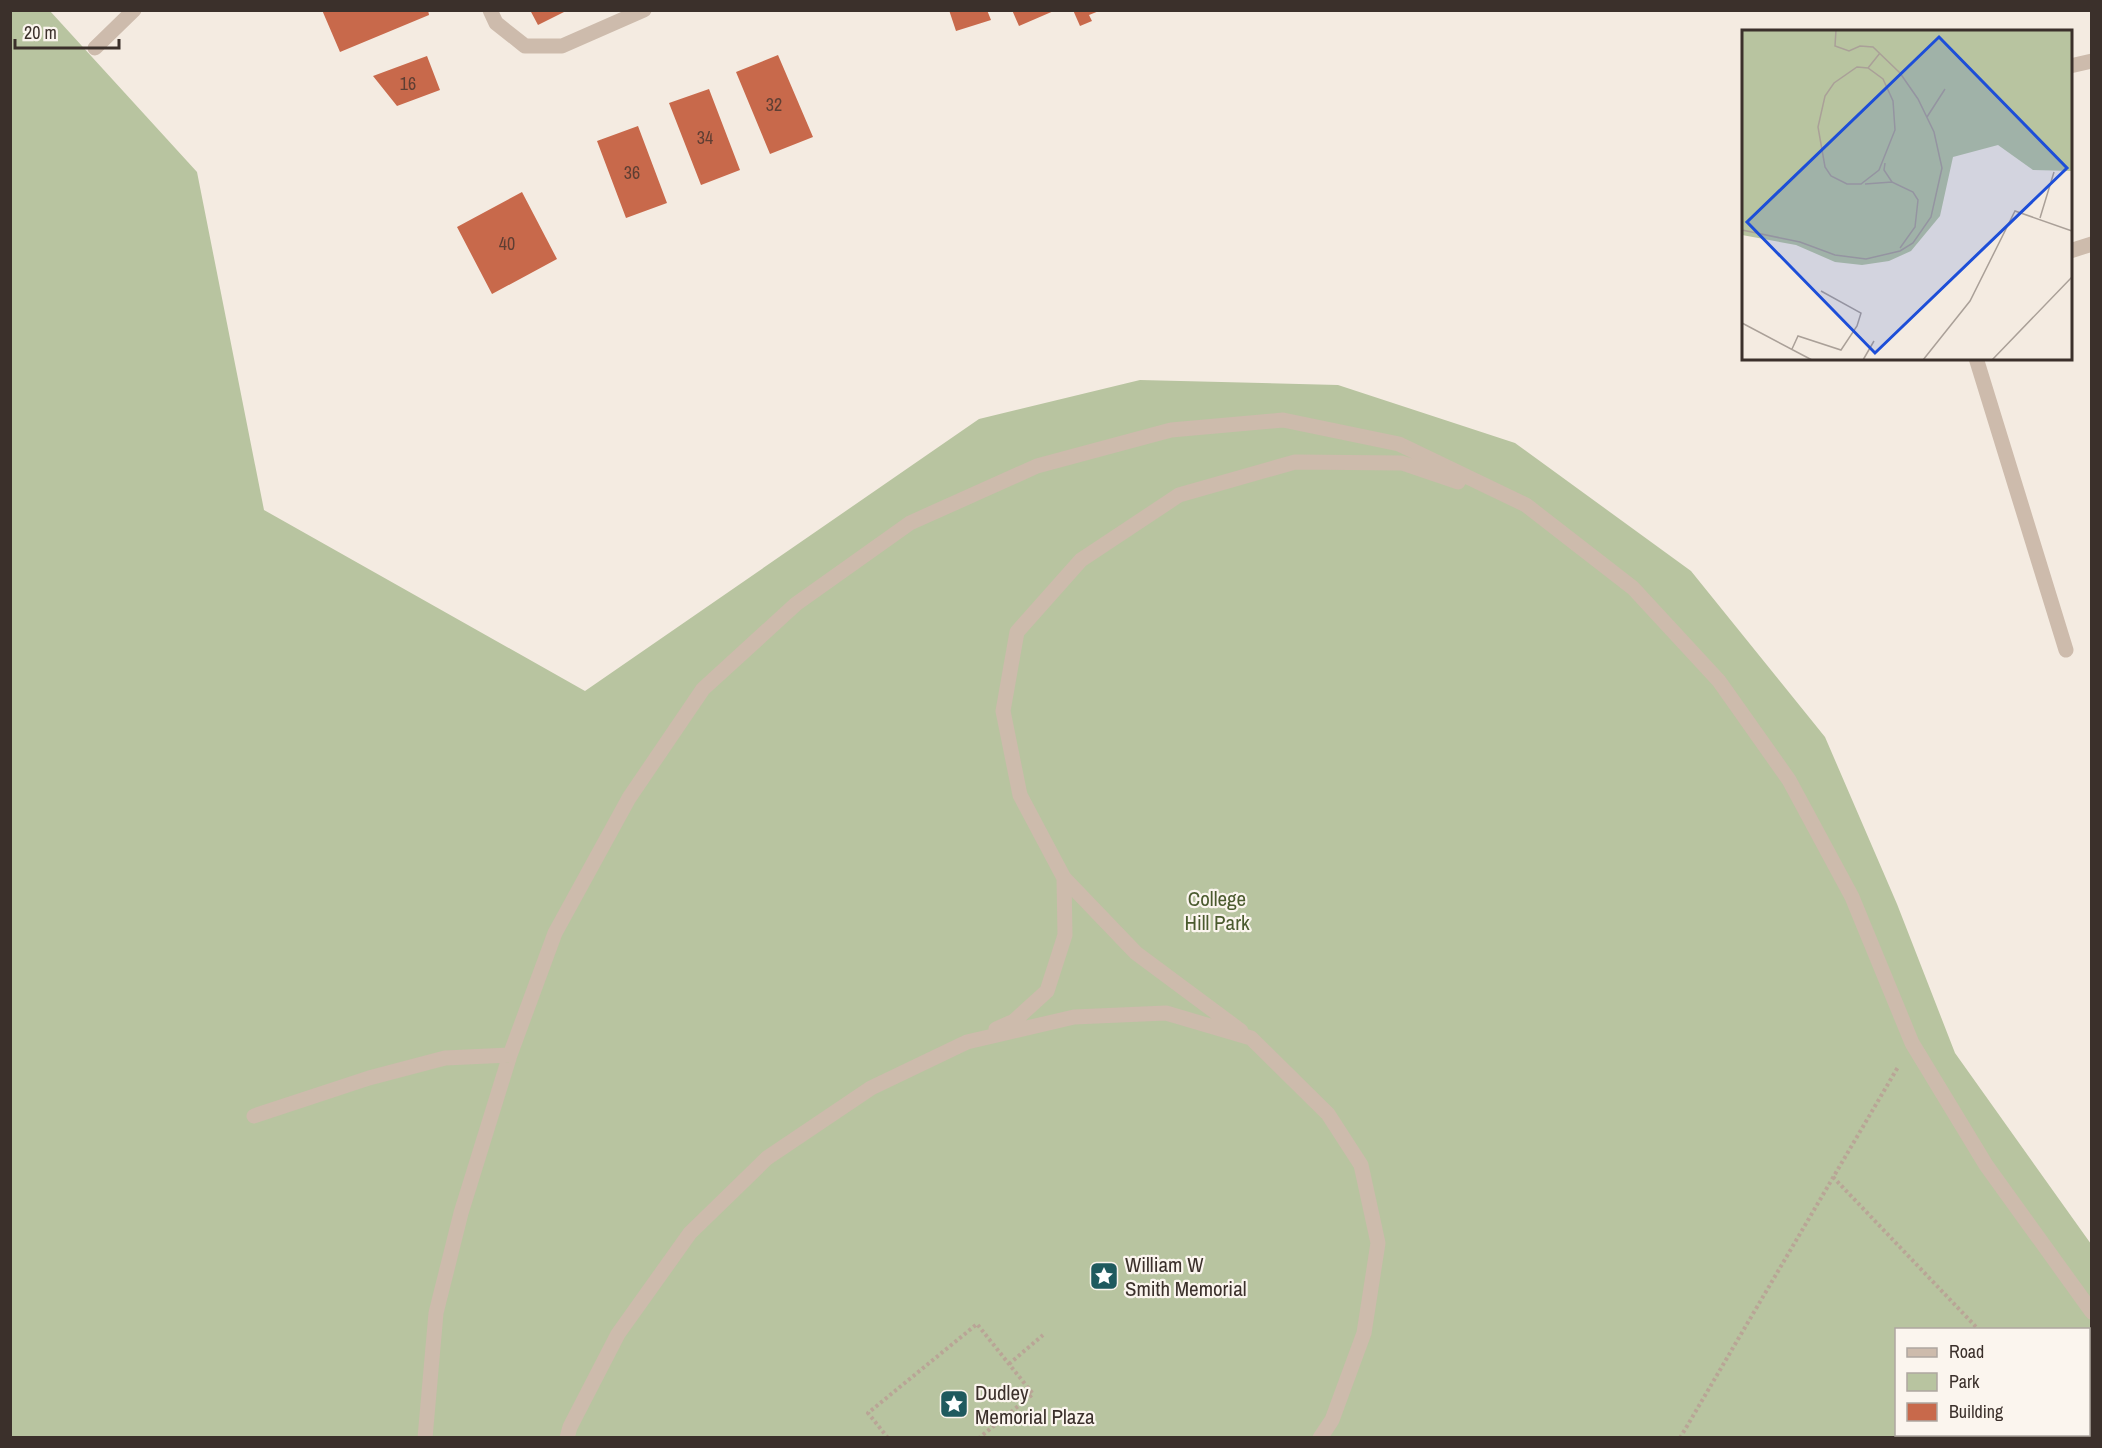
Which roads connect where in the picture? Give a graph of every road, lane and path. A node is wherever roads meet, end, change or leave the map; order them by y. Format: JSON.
{"nodes":[{"id":1,"x":134,"y":10,"type":"edge"},
{"id":2,"x":490,"y":10,"type":"edge"},
{"id":3,"x":644,"y":10,"type":"edge"},
{"id":4,"x":95,"y":48,"type":"dead end"},
{"id":5,"x":2091,"y":61,"type":"edge"},
{"id":6,"x":2072,"y":66,"type":"edge"},
{"id":7,"x":2091,"y":244,"type":"edge"},
{"id":8,"x":2072,"y":250,"type":"edge"},
{"id":9,"x":1977,"y":360,"type":"edge"},
{"id":10,"x":1526,"y":505,"type":"junction"},
{"id":11,"x":2066,"y":650,"type":"dead end"},
{"id":12,"x":1064,"y":878,"type":"junction"},
{"id":13,"x":1251,"y":1038,"type":"junction"},
{"id":14,"x":967,"y":1042,"type":"junction"},
{"id":15,"x":1912,"y":1043,"type":"junction"},
{"id":16,"x":510,"y":1055,"type":"junction"},
{"id":17,"x":254,"y":1116,"type":"dead end"},
{"id":18,"x":1833,"y":1177,"type":"junction"},
{"id":19,"x":2091,"y":1312,"type":"edge"},
{"id":20,"x":1978,"y":1328,"type":"edge"},
{"id":21,"x":1043,"y":1335,"type":"dead end"},
{"id":22,"x":1009,"y":1364,"type":"junction"},
{"id":23,"x":425,"y":1437,"type":"edge"},
{"id":24,"x":567,"y":1437,"type":"edge"},
{"id":25,"x":888,"y":1437,"type":"edge"},
{"id":26,"x":979,"y":1437,"type":"edge"},
{"id":27,"x":1320,"y":1437,"type":"edge"},
{"id":28,"x":1680,"y":1437,"type":"edge"}],
"edges":[{"from":1,"to":4,"type":"street"},
{"from":2,"to":3,"type":"street"},
{"from":5,"to":6,"type":"street"},
{"from":7,"to":8,"type":"street"},
{"from":9,"to":11,"type":"street"},
{"from":10,"to":12,"type":"street"},
{"from":10,"to":15,"type":"street"},
{"from":10,"to":16,"type":"street"},
{"from":12,"to":13,"type":"street"},
{"from":12,"to":14,"type":"street"},
{"from":13,"to":14,"type":"street"},
{"from":13,"to":27,"type":"street"},
{"from":14,"to":24,"type":"street"},
{"from":15,"to":18,"type":"path"},
{"from":15,"to":19,"type":"street"},
{"from":16,"to":17,"type":"street"},
{"from":16,"to":23,"type":"street"},
{"from":18,"to":20,"type":"path"},
{"from":18,"to":28,"type":"path"},
{"from":21,"to":22,"type":"path"},
{"from":22,"to":25,"type":"path"},
{"from":22,"to":26,"type":"path"}]}
